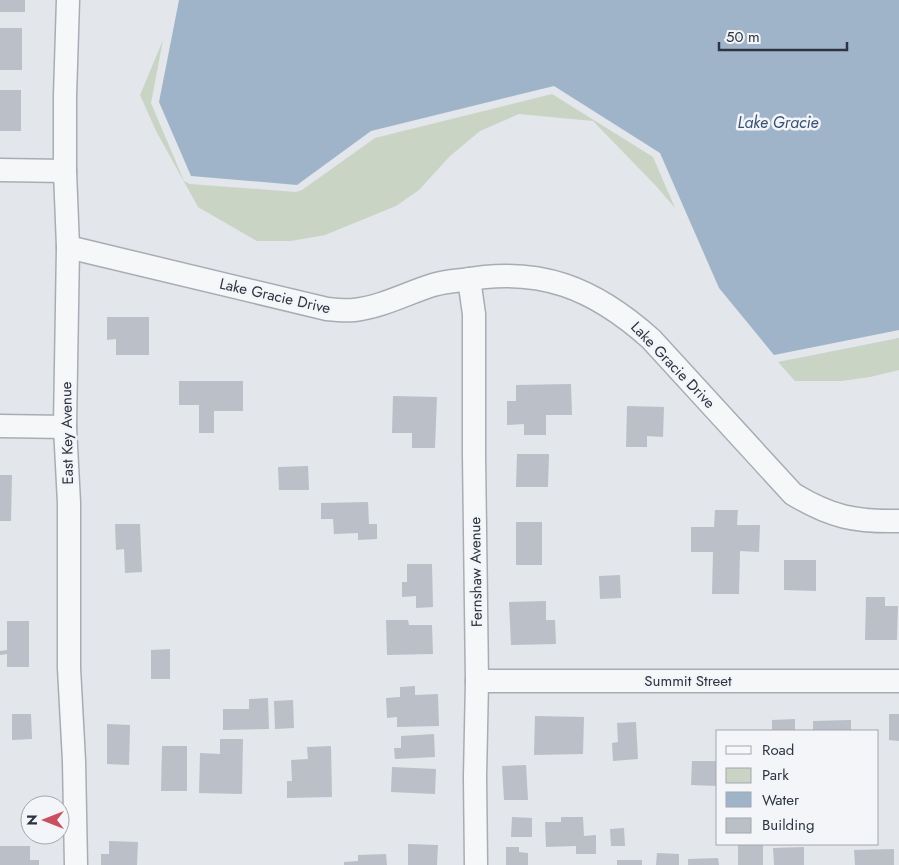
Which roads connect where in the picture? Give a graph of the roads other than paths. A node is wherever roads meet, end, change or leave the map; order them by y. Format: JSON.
{"nodes":[{"id":1,"x":68,"y":0,"type":"edge"},
{"id":2,"x":0,"y":170,"type":"edge"},
{"id":3,"x":65,"y":171,"type":"junction"},
{"id":4,"x":68,"y":248,"type":"junction"},
{"id":5,"x":469,"y":278,"type":"junction"},
{"id":6,"x":0,"y":426,"type":"edge"},
{"id":7,"x":65,"y":427,"type":"junction"},
{"id":8,"x":899,"y":520,"type":"edge"},
{"id":9,"x":477,"y":681,"type":"junction"},
{"id":10,"x":899,"y":681,"type":"edge"},
{"id":11,"x":76,"y":865,"type":"edge"},
{"id":12,"x":476,"y":865,"type":"edge"}],
"edges":[{"from":1,"to":3,"type":"street","name":"East Key Avenue"},
{"from":2,"to":3,"type":"street"},
{"from":3,"to":4,"type":"street","name":"East Key Avenue"},
{"from":4,"to":5,"type":"street","name":"Lake Gracie Drive"},
{"from":4,"to":7,"type":"street","name":"East Key Avenue"},
{"from":5,"to":8,"type":"street","name":"Lake Gracie Drive"},
{"from":5,"to":9,"type":"street","name":"Fernshaw Avenue"},
{"from":6,"to":7,"type":"street"},
{"from":7,"to":11,"type":"street","name":"East Key Avenue"},
{"from":9,"to":10,"type":"street","name":"Summit Street"},
{"from":9,"to":12,"type":"street","name":"Fernshaw Avenue"}]}
